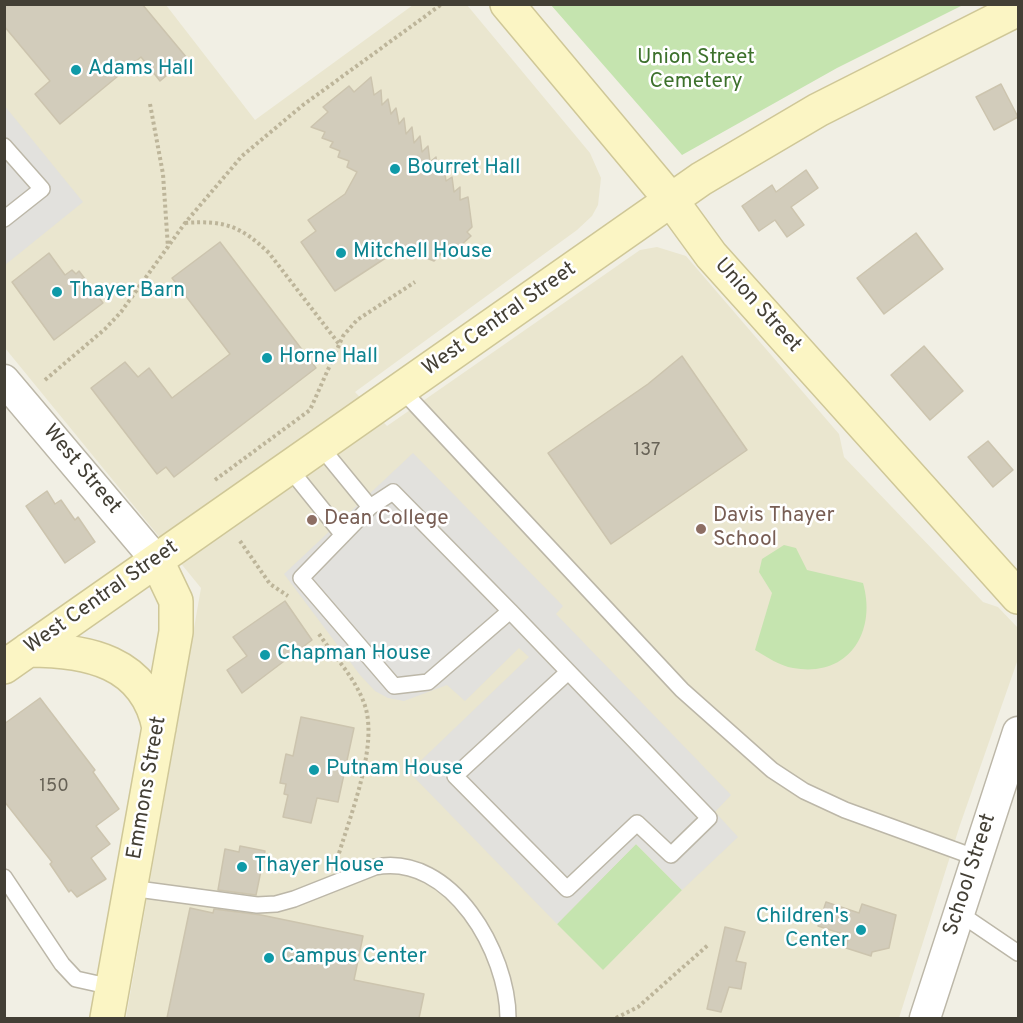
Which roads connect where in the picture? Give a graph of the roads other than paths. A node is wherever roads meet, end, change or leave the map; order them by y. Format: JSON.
{"nodes":[{"id":1,"x":507,"y":4,"type":"edge"},
{"id":2,"x":1018,"y":9,"type":"edge"},
{"id":3,"x":4,"y":146,"type":"edge"},
{"id":4,"x":671,"y":200,"type":"junction"},
{"id":5,"x":4,"y":219,"type":"edge"},
{"id":6,"x":4,"y":380,"type":"edge"},
{"id":7,"x":401,"y":389,"type":"junction"},
{"id":8,"x":320,"y":446,"type":"junction"},
{"id":9,"x":289,"y":468,"type":"junction"},
{"id":10,"x":370,"y":507,"type":"junction"},
{"id":11,"x":343,"y":535,"type":"junction"},
{"id":12,"x":157,"y":561,"type":"junction"},
{"id":13,"x":1018,"y":597,"type":"edge"},
{"id":14,"x":510,"y":611,"type":"junction"},
{"id":15,"x":16,"y":658,"type":"edge"},
{"id":16,"x":568,"y":672,"type":"junction"},
{"id":17,"x":159,"y":728,"type":"junction"},
{"id":18,"x":1018,"y":732,"type":"edge"},
{"id":19,"x":977,"y":858,"type":"junction"},
{"id":20,"x":4,"y":877,"type":"edge"},
{"id":21,"x":130,"y":888,"type":"junction"},
{"id":22,"x":959,"y":913,"type":"junction"},
{"id":23,"x":1018,"y":953,"type":"edge"},
{"id":24,"x":110,"y":1003,"type":"edge"},
{"id":25,"x":508,"y":1018,"type":"edge"},
{"id":26,"x":925,"y":1018,"type":"edge"}],
"edges":[{"from":1,"to":4,"type":"main road","name":"Union Street"},
{"from":2,"to":4,"type":"main road","name":"West Central Street"},
{"from":3,"to":5,"type":"lane"},
{"from":4,"to":7,"type":"main road","name":"West Central Street"},
{"from":4,"to":13,"type":"main road","name":"Union Street"},
{"from":6,"to":12,"type":"street","name":"West Street"},
{"from":7,"to":8,"type":"main road","name":"West Central Street"},
{"from":7,"to":19,"type":"lane"},
{"from":8,"to":9,"type":"main road","name":"West Central Street"},
{"from":8,"to":10,"type":"lane"},
{"from":9,"to":11,"type":"lane"},
{"from":9,"to":12,"type":"main road","name":"West Central Street"},
{"from":10,"to":11,"type":"lane"},
{"from":10,"to":14,"type":"lane"},
{"from":11,"to":14,"type":"lane"},
{"from":12,"to":15,"type":"main road","name":"West Central Street"},
{"from":12,"to":17,"type":"main road","name":"Emmons Street"},
{"from":14,"to":16,"type":"lane"},
{"from":15,"to":17,"type":"main road"},
{"from":16,"to":16,"type":"lane"},
{"from":17,"to":21,"type":"main road","name":"Emmons Street"},
{"from":18,"to":19,"type":"street","name":"School Street"},
{"from":19,"to":22,"type":"street","name":"School Street"},
{"from":20,"to":24,"type":"lane"},
{"from":21,"to":24,"type":"main road","name":"Emmons Street"},
{"from":21,"to":25,"type":"lane"},
{"from":22,"to":23,"type":"lane"},
{"from":22,"to":26,"type":"street","name":"School Street"}]}
